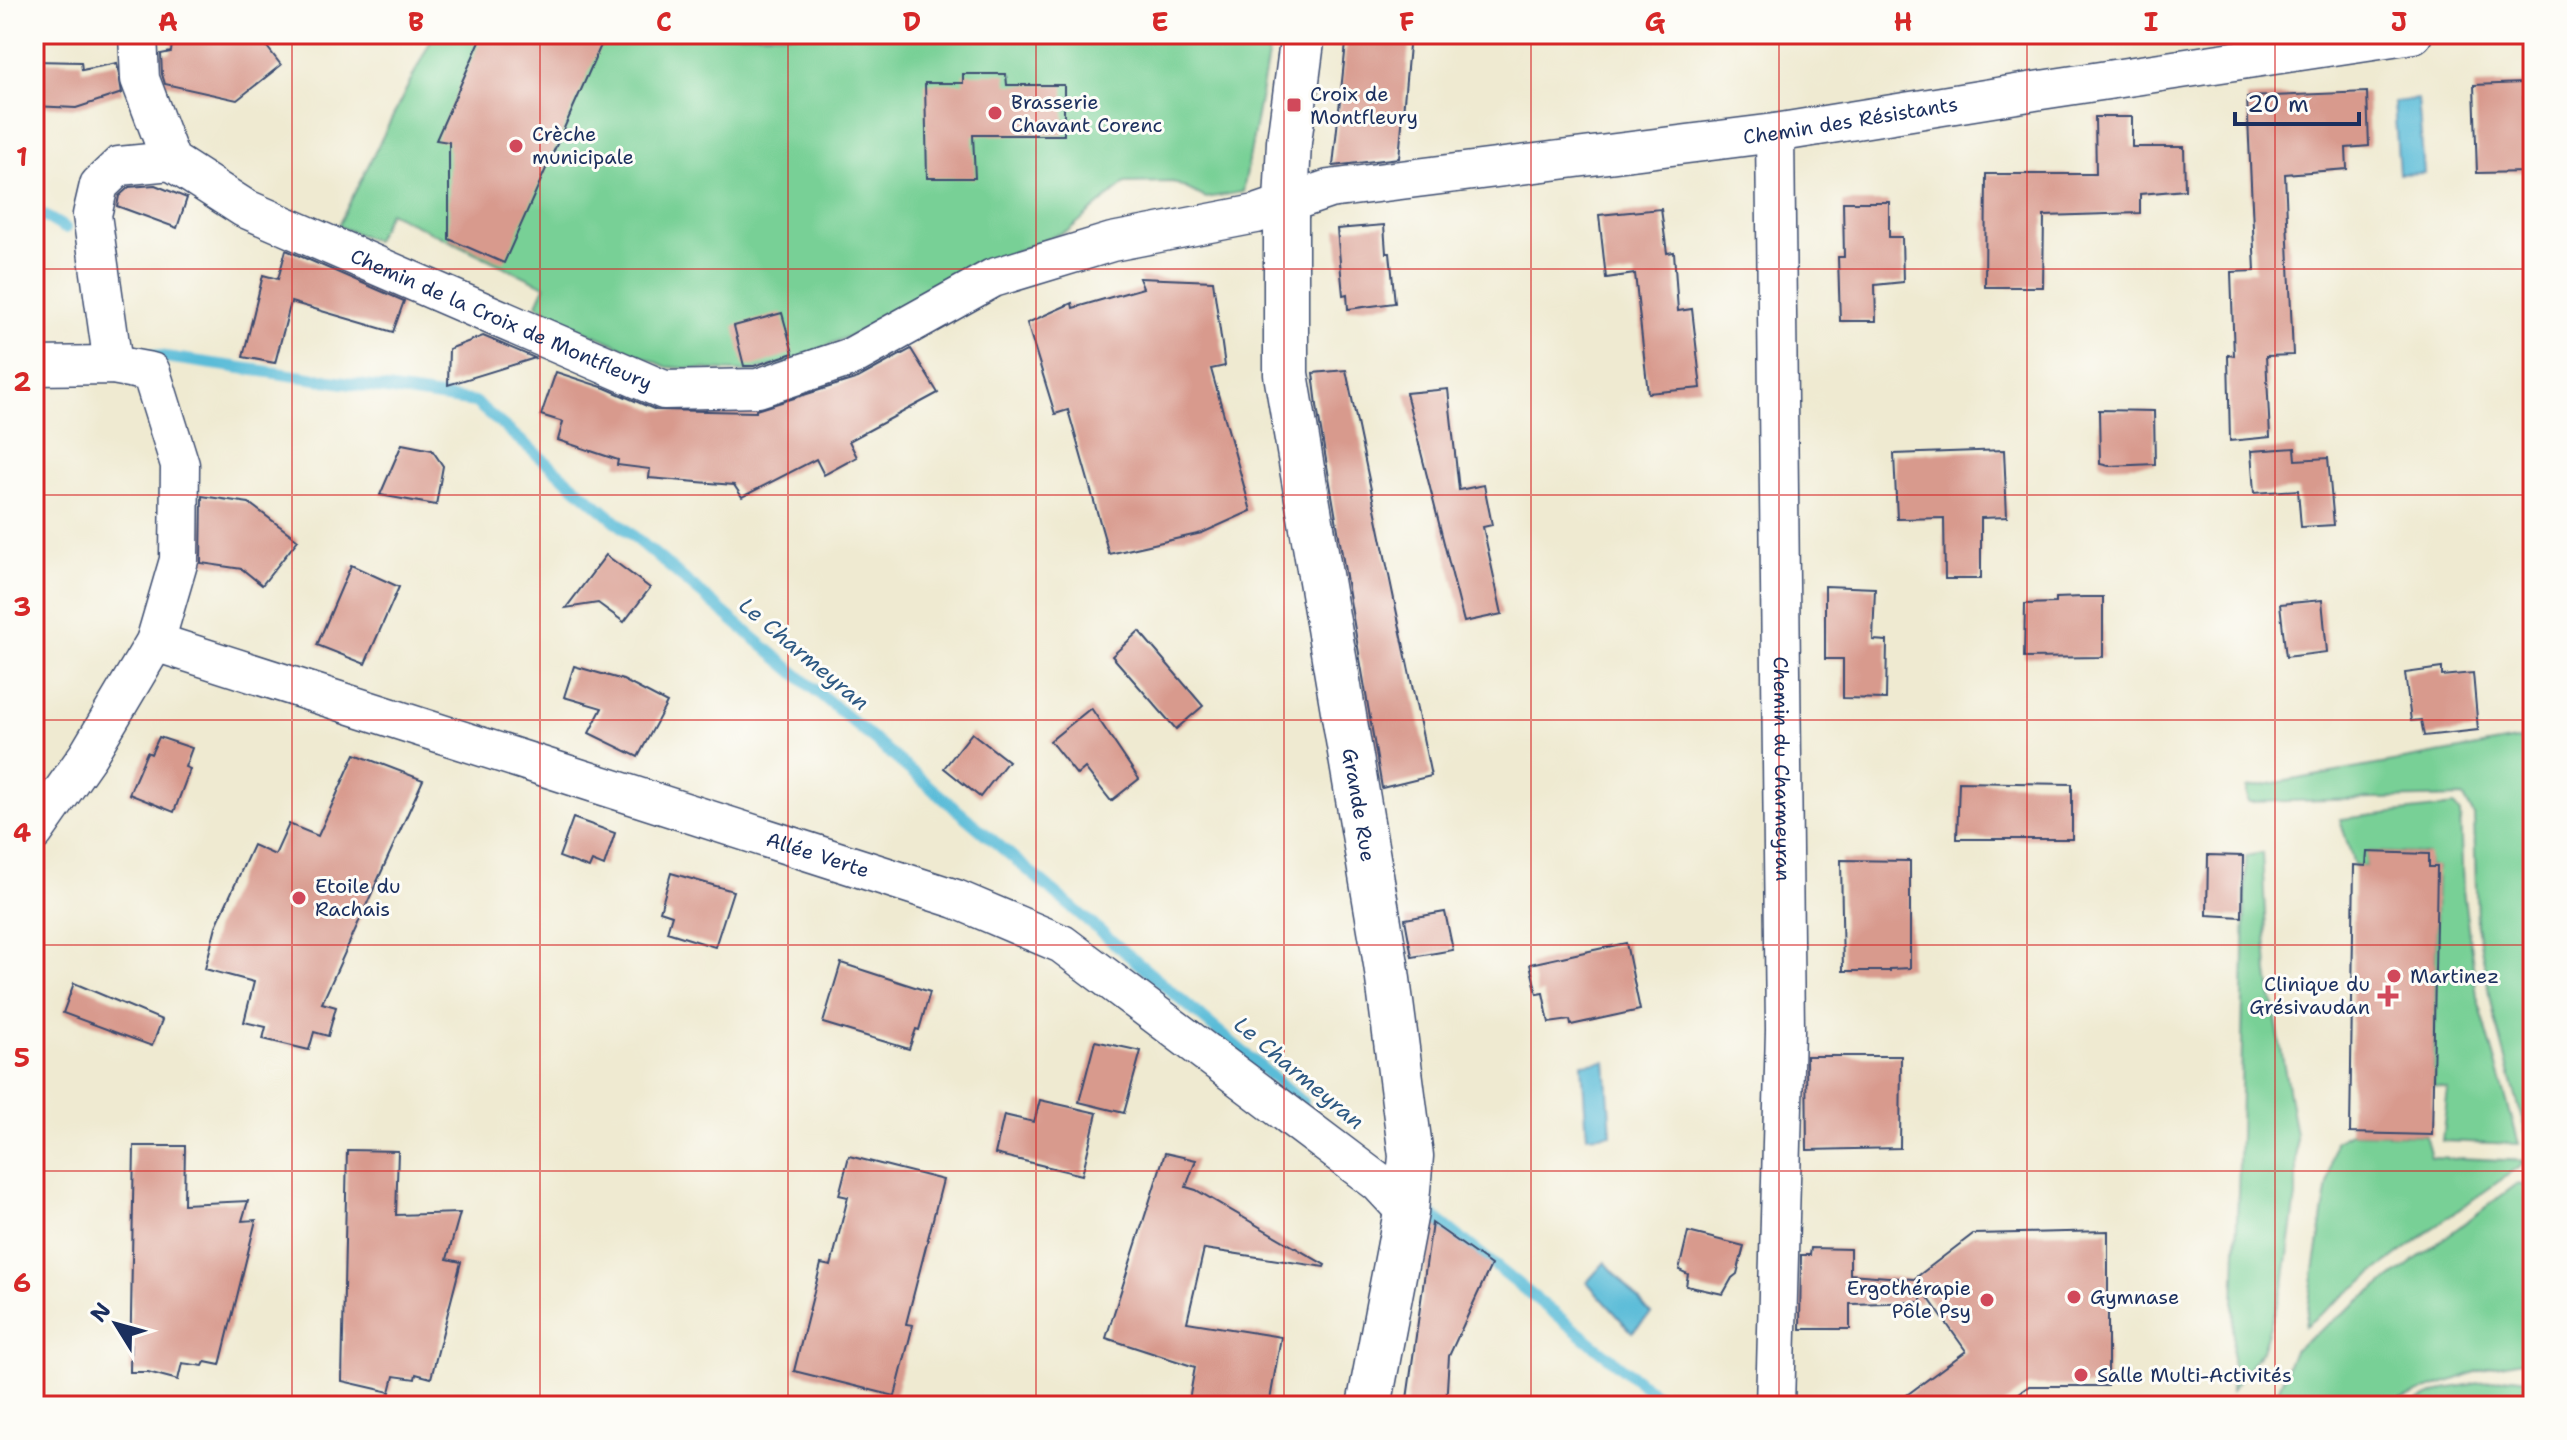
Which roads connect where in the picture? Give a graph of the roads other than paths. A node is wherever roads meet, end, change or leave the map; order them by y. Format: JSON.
{"nodes":[{"id":1,"x":138,"y":34,"type":"edge"},
{"id":2,"x":1303,"y":34,"type":"edge"},
{"id":3,"x":2413,"y":34,"type":"edge"},
{"id":4,"x":1775,"y":133,"type":"junction"},
{"id":5,"x":171,"y":161,"type":"junction"},
{"id":6,"x":1286,"y":203,"type":"junction"},
{"id":7,"x":113,"y":365,"type":"junction"},
{"id":8,"x":34,"y":366,"type":"edge"},
{"id":9,"x":155,"y":642,"type":"junction"},
{"id":10,"x":34,"y":832,"type":"edge"},
{"id":11,"x":1406,"y":1212,"type":"junction"},
{"id":12,"x":1369,"y":1406,"type":"edge"},
{"id":13,"x":1775,"y":1406,"type":"edge"}],
"edges":[{"from":1,"to":5,"type":"street"},
{"from":2,"to":6,"type":"street","name":"Grande Rue"},
{"from":3,"to":4,"type":"street","name":"Chemin des Résistants"},
{"from":4,"to":6,"type":"street","name":"Chemin des Résistants"},
{"from":4,"to":13,"type":"street","name":"Chemin du Charmeyran"},
{"from":5,"to":6,"type":"street","name":"Chemin de la Croix de Montfleury"},
{"from":5,"to":7,"type":"street"},
{"from":6,"to":11,"type":"street","name":"Grande Rue"},
{"from":7,"to":8,"type":"street"},
{"from":7,"to":9,"type":"street"},
{"from":9,"to":10,"type":"street"},
{"from":9,"to":11,"type":"street","name":"Allée Verte"},
{"from":11,"to":12,"type":"street","name":"Grande Rue"}]}
